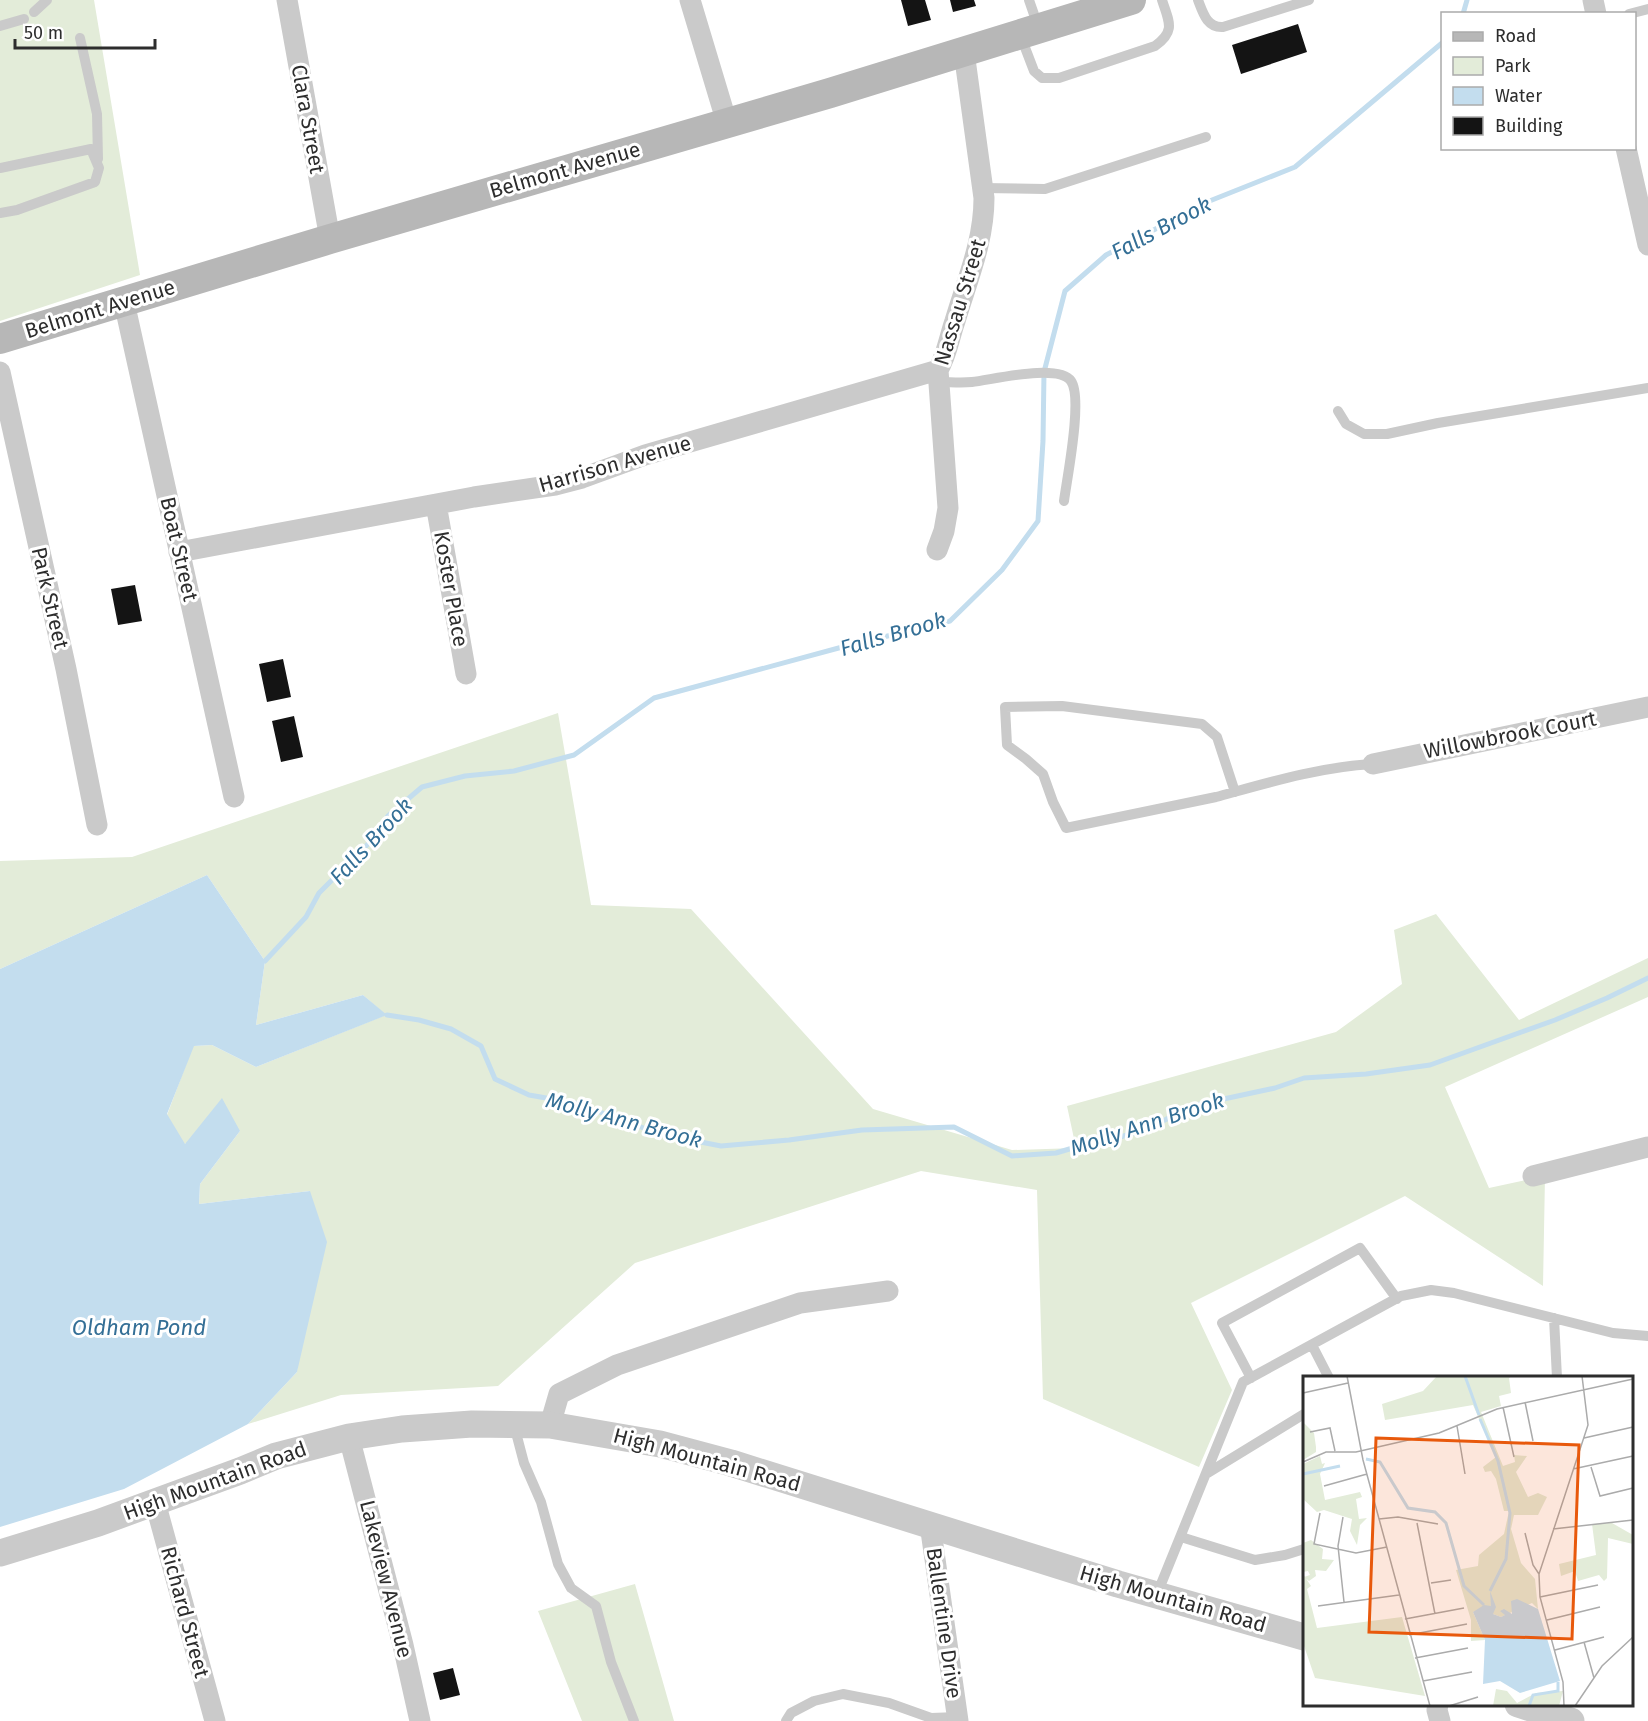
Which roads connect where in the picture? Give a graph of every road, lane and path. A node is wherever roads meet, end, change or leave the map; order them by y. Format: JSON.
{"nodes":[{"id":1,"x":47,"y":0,"type":"edge"},
{"id":2,"x":287,"y":0,"type":"edge"},
{"id":3,"x":690,"y":0,"type":"edge"},
{"id":4,"x":1029,"y":0,"type":"edge"},
{"id":5,"x":1131,"y":0,"type":"edge"},
{"id":6,"x":1162,"y":0,"type":"edge"},
{"id":7,"x":1198,"y":0,"type":"edge"},
{"id":8,"x":1309,"y":0,"type":"edge"},
{"id":9,"x":1093,"y":6,"type":"edge"},
{"id":10,"x":0,"y":26,"type":"edge"},
{"id":11,"x":1030,"y":32,"type":"junction"},
{"id":12,"x":80,"y":38,"type":"dead end"},
{"id":13,"x":964,"y":52,"type":"junction"},
{"id":14,"x":728,"y":123,"type":"junction"},
{"id":15,"x":1206,"y":137,"type":"dead end"},
{"id":16,"x":1626,"y":150,"type":"edge"},
{"id":17,"x":0,"y":168,"type":"edge"},
{"id":18,"x":99,"y":168,"type":"junction"},
{"id":19,"x":982,"y":188,"type":"junction"},
{"id":20,"x":0,"y":213,"type":"edge"},
{"id":21,"x":330,"y":239,"type":"junction"},
{"id":22,"x":1648,"y":245,"type":"edge"},
{"id":23,"x":124,"y":302,"type":"junction"},
{"id":24,"x":0,"y":339,"type":"edge"},
{"id":25,"x":0,"y":372,"type":"edge"},
{"id":26,"x":939,"y":376,"type":"junction"},
{"id":27,"x":1648,"y":388,"type":"edge"},
{"id":28,"x":1338,"y":411,"type":"dead end"},
{"id":29,"x":1064,"y":501,"type":"dead end"},
{"id":30,"x":436,"y":504,"type":"junction"},
{"id":31,"x":937,"y":550,"type":"dead end"},
{"id":32,"x":179,"y":552,"type":"junction"},
{"id":33,"x":466,"y":674,"type":"dead end"},
{"id":34,"x":1648,"y":707,"type":"edge"},
{"id":35,"x":1373,"y":764,"type":"joint"},
{"id":36,"x":1235,"y":792,"type":"junction"},
{"id":37,"x":234,"y":797,"type":"dead end"},
{"id":38,"x":97,"y":825,"type":"dead end"},
{"id":39,"x":1648,"y":1147,"type":"edge"},
{"id":40,"x":1533,"y":1176,"type":"dead end"},
{"id":41,"x":888,"y":1291,"type":"dead end"},
{"id":42,"x":1397,"y":1299,"type":"junction"},
{"id":43,"x":1554,"y":1318,"type":"junction"},
{"id":44,"x":1648,"y":1336,"type":"edge"},
{"id":45,"x":1312,"y":1345,"type":"junction"},
{"id":46,"x":1328,"y":1376,"type":"edge"},
{"id":47,"x":1557,"y":1376,"type":"edge"},
{"id":48,"x":1251,"y":1378,"type":"junction"},
{"id":49,"x":1303,"y":1415,"type":"edge"},
{"id":50,"x":514,"y":1424,"type":"junction"},
{"id":51,"x":550,"y":1425,"type":"junction"},
{"id":52,"x":350,"y":1437,"type":"junction"},
{"id":53,"x":1206,"y":1473,"type":"junction"},
{"id":54,"x":155,"y":1502,"type":"junction"},
{"id":55,"x":930,"y":1524,"type":"junction"},
{"id":56,"x":1181,"y":1537,"type":"junction"},
{"id":57,"x":1303,"y":1550,"type":"edge"},
{"id":58,"x":0,"y":1553,"type":"edge"},
{"id":59,"x":1157,"y":1595,"type":"junction"},
{"id":60,"x":1303,"y":1636,"type":"edge"},
{"id":61,"x":1438,"y":1706,"type":"edge"},
{"id":62,"x":1524,"y":1706,"type":"edge"},
{"id":63,"x":958,"y":1719,"type":"edge"},
{"id":64,"x":215,"y":1721,"type":"edge"},
{"id":65,"x":420,"y":1721,"type":"edge"},
{"id":66,"x":634,"y":1721,"type":"edge"},
{"id":67,"x":786,"y":1721,"type":"edge"},
{"id":68,"x":1440,"y":1721,"type":"edge"},
{"id":69,"x":1571,"y":1721,"type":"edge"}],
"edges":[{"from":1,"to":10,"type":"lane"},
{"from":2,"to":21,"type":"street","name":"Clara Street"},
{"from":3,"to":14,"type":"street"},
{"from":4,"to":11,"type":"lane"},
{"from":5,"to":9,"type":"main road","name":"Belmont Avenue"},
{"from":6,"to":11,"type":"lane"},
{"from":7,"to":8,"type":"lane"},
{"from":9,"to":11,"type":"main road","name":"Belmont Avenue"},
{"from":11,"to":13,"type":"main road","name":"Belmont Avenue"},
{"from":12,"to":18,"type":"lane"},
{"from":13,"to":14,"type":"main road","name":"Belmont Avenue"},
{"from":13,"to":19,"type":"street","name":"Nassau Street"},
{"from":14,"to":21,"type":"main road","name":"Belmont Avenue"},
{"from":15,"to":19,"type":"lane"},
{"from":16,"to":22,"type":"street"},
{"from":17,"to":18,"type":"lane"},
{"from":18,"to":20,"type":"lane"},
{"from":19,"to":26,"type":"street","name":"Nassau Street"},
{"from":21,"to":23,"type":"main road","name":"Belmont Avenue"},
{"from":23,"to":24,"type":"main road","name":"Belmont Avenue"},
{"from":23,"to":32,"type":"street","name":"Boat Street"},
{"from":25,"to":38,"type":"street","name":"Park Street"},
{"from":26,"to":29,"type":"lane"},
{"from":26,"to":30,"type":"street","name":"Harrison Avenue"},
{"from":26,"to":31,"type":"street","name":"Nassau Street"},
{"from":27,"to":28,"type":"lane"},
{"from":30,"to":32,"type":"street","name":"Harrison Avenue"},
{"from":30,"to":33,"type":"street","name":"Koster Place"},
{"from":32,"to":37,"type":"street","name":"Boat Street"},
{"from":34,"to":35,"type":"street","name":"Willowbrook Court"},
{"from":35,"to":36,"type":"lane"},
{"from":36,"to":36,"type":"lane"},
{"from":39,"to":40,"type":"street"},
{"from":41,"to":51,"type":"street"},
{"from":42,"to":43,"type":"lane"},
{"from":42,"to":45,"type":"lane"},
{"from":42,"to":48,"type":"lane"},
{"from":43,"to":44,"type":"lane"},
{"from":43,"to":47,"type":"lane"},
{"from":45,"to":46,"type":"lane"},
{"from":45,"to":48,"type":"lane"},
{"from":48,"to":53,"type":"lane"},
{"from":49,"to":53,"type":"lane"},
{"from":50,"to":51,"type":"street","name":"High Mountain Road"},
{"from":50,"to":52,"type":"street","name":"High Mountain Road"},
{"from":50,"to":66,"type":"lane"},
{"from":51,"to":55,"type":"street","name":"High Mountain Road"},
{"from":52,"to":54,"type":"street","name":"High Mountain Road"},
{"from":52,"to":65,"type":"street","name":"Lakeview Avenue"},
{"from":53,"to":56,"type":"lane"},
{"from":54,"to":58,"type":"street","name":"High Mountain Road"},
{"from":54,"to":64,"type":"street","name":"Richard Street"},
{"from":55,"to":59,"type":"street","name":"High Mountain Road"},
{"from":55,"to":63,"type":"street","name":"Ballentine Drive"},
{"from":56,"to":57,"type":"lane"},
{"from":56,"to":59,"type":"lane"},
{"from":59,"to":60,"type":"street","name":"High Mountain Road"},
{"from":61,"to":68,"type":"street"},
{"from":62,"to":69,"type":"street"},
{"from":63,"to":67,"type":"lane"}]}
